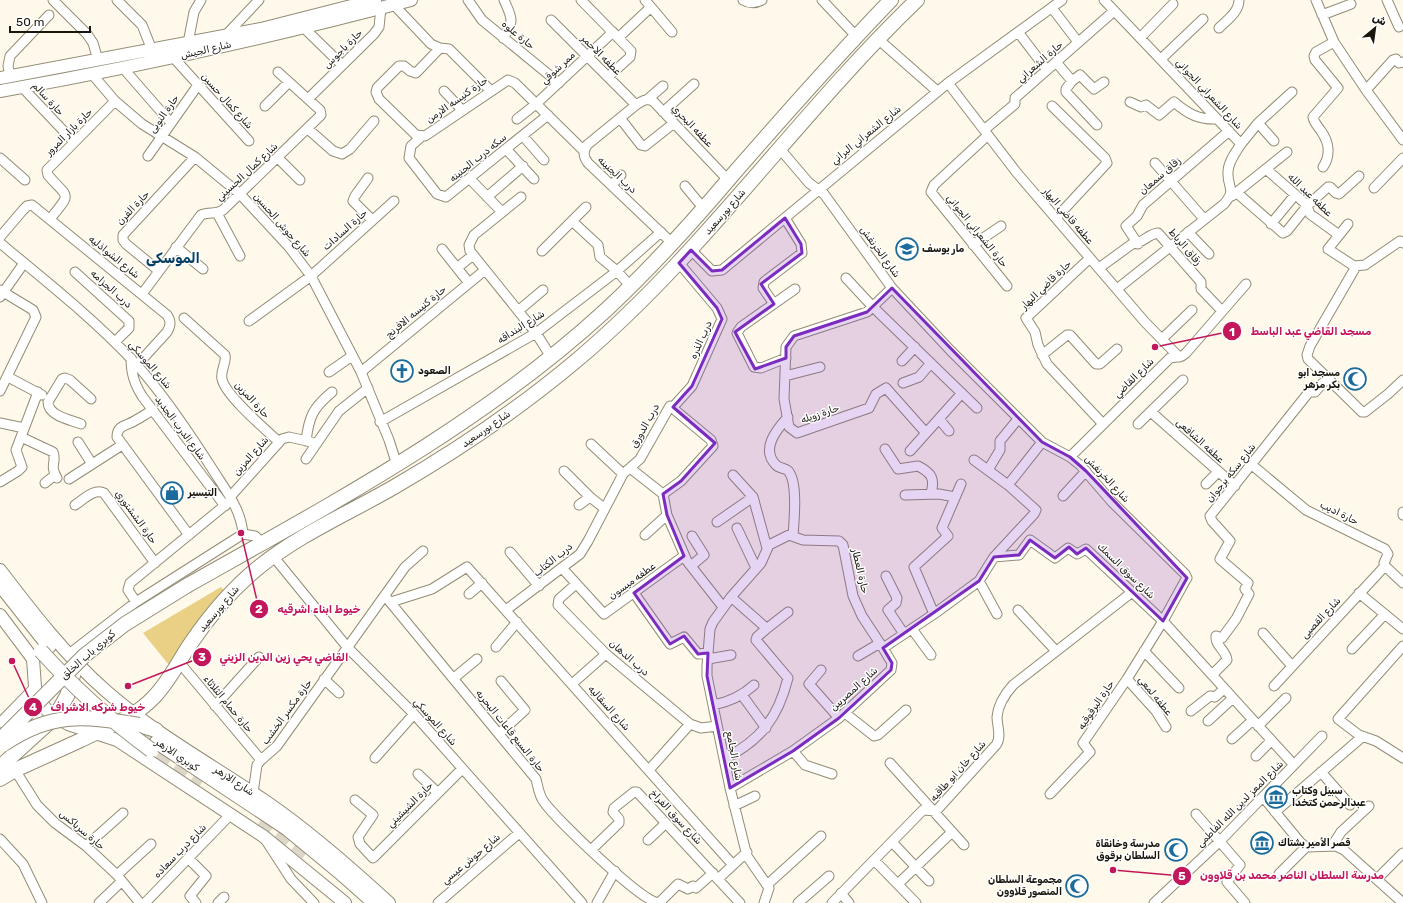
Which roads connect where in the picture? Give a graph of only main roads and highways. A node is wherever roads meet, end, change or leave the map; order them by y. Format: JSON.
{"nodes":[{"id":1,"x":411,"y":0,"type":"edge"},
{"id":2,"x":891,"y":0,"type":"edge"},
{"id":3,"x":917,"y":0,"type":"edge"},
{"id":4,"x":370,"y":3,"type":"edge"},
{"id":5,"x":5,"y":77,"type":"edge"},
{"id":6,"x":0,"y":91,"type":"edge"},
{"id":7,"x":0,"y":570,"type":"edge"},
{"id":8,"x":0,"y":584,"type":"edge"},
{"id":9,"x":188,"y":585,"type":"joint"},
{"id":10,"x":0,"y":598,"type":"edge"},
{"id":11,"x":0,"y":615,"type":"edge"},
{"id":12,"x":72,"y":657,"type":"junction"},
{"id":13,"x":55,"y":718,"type":"junction"},
{"id":14,"x":137,"y":720,"type":"junction"},
{"id":15,"x":156,"y":730,"type":"joint"},
{"id":16,"x":97,"y":733,"type":"junction"},
{"id":17,"x":0,"y":740,"type":"edge"},
{"id":18,"x":0,"y":747,"type":"edge"},
{"id":19,"x":0,"y":767,"type":"edge"},
{"id":20,"x":0,"y":779,"type":"edge"},
{"id":21,"x":345,"y":903,"type":"edge"},
{"id":22,"x":363,"y":903,"type":"edge"},
{"id":23,"x":375,"y":903,"type":"edge"},
{"id":24,"x":389,"y":903,"type":"edge"}],
"edges":[{"from":1,"to":4,"type":"main road","name":"شارع الجيش"},
{"from":2,"to":9,"type":"main road","name":"شارع بورسعيد"},
{"from":3,"to":14,"type":"main road","name":"شارع بورسعيد"},
{"from":4,"to":5,"type":"main road","name":"شارع الجيش"},
{"from":4,"to":6,"type":"main road","name":"شارع الجيش"},
{"from":7,"to":12,"type":"main road"},
{"from":8,"to":23,"type":"main road","name":"كوبري الازهر","bridge":true},
{"from":9,"to":17,"type":"main road","name":"كوبري باب الخلق","bridge":true},
{"from":10,"to":22,"type":"main road","name":"كوبري الازهر","bridge":true},
{"from":11,"to":13,"type":"main road"},
{"from":12,"to":13,"type":"main road"},
{"from":12,"to":14,"type":"main road"},
{"from":13,"to":16,"type":"main road"},
{"from":13,"to":19,"type":"main road"},
{"from":14,"to":15,"type":"main road"},
{"from":14,"to":16,"type":"main road","name":"شارع بورسعيد"},
{"from":14,"to":18,"type":"main road","bridge":true},
{"from":15,"to":24,"type":"main road","name":"شارع الازهر"},
{"from":16,"to":20,"type":"main road","name":"شارع بورسعيد"},
{"from":16,"to":21,"type":"main road"}]}
